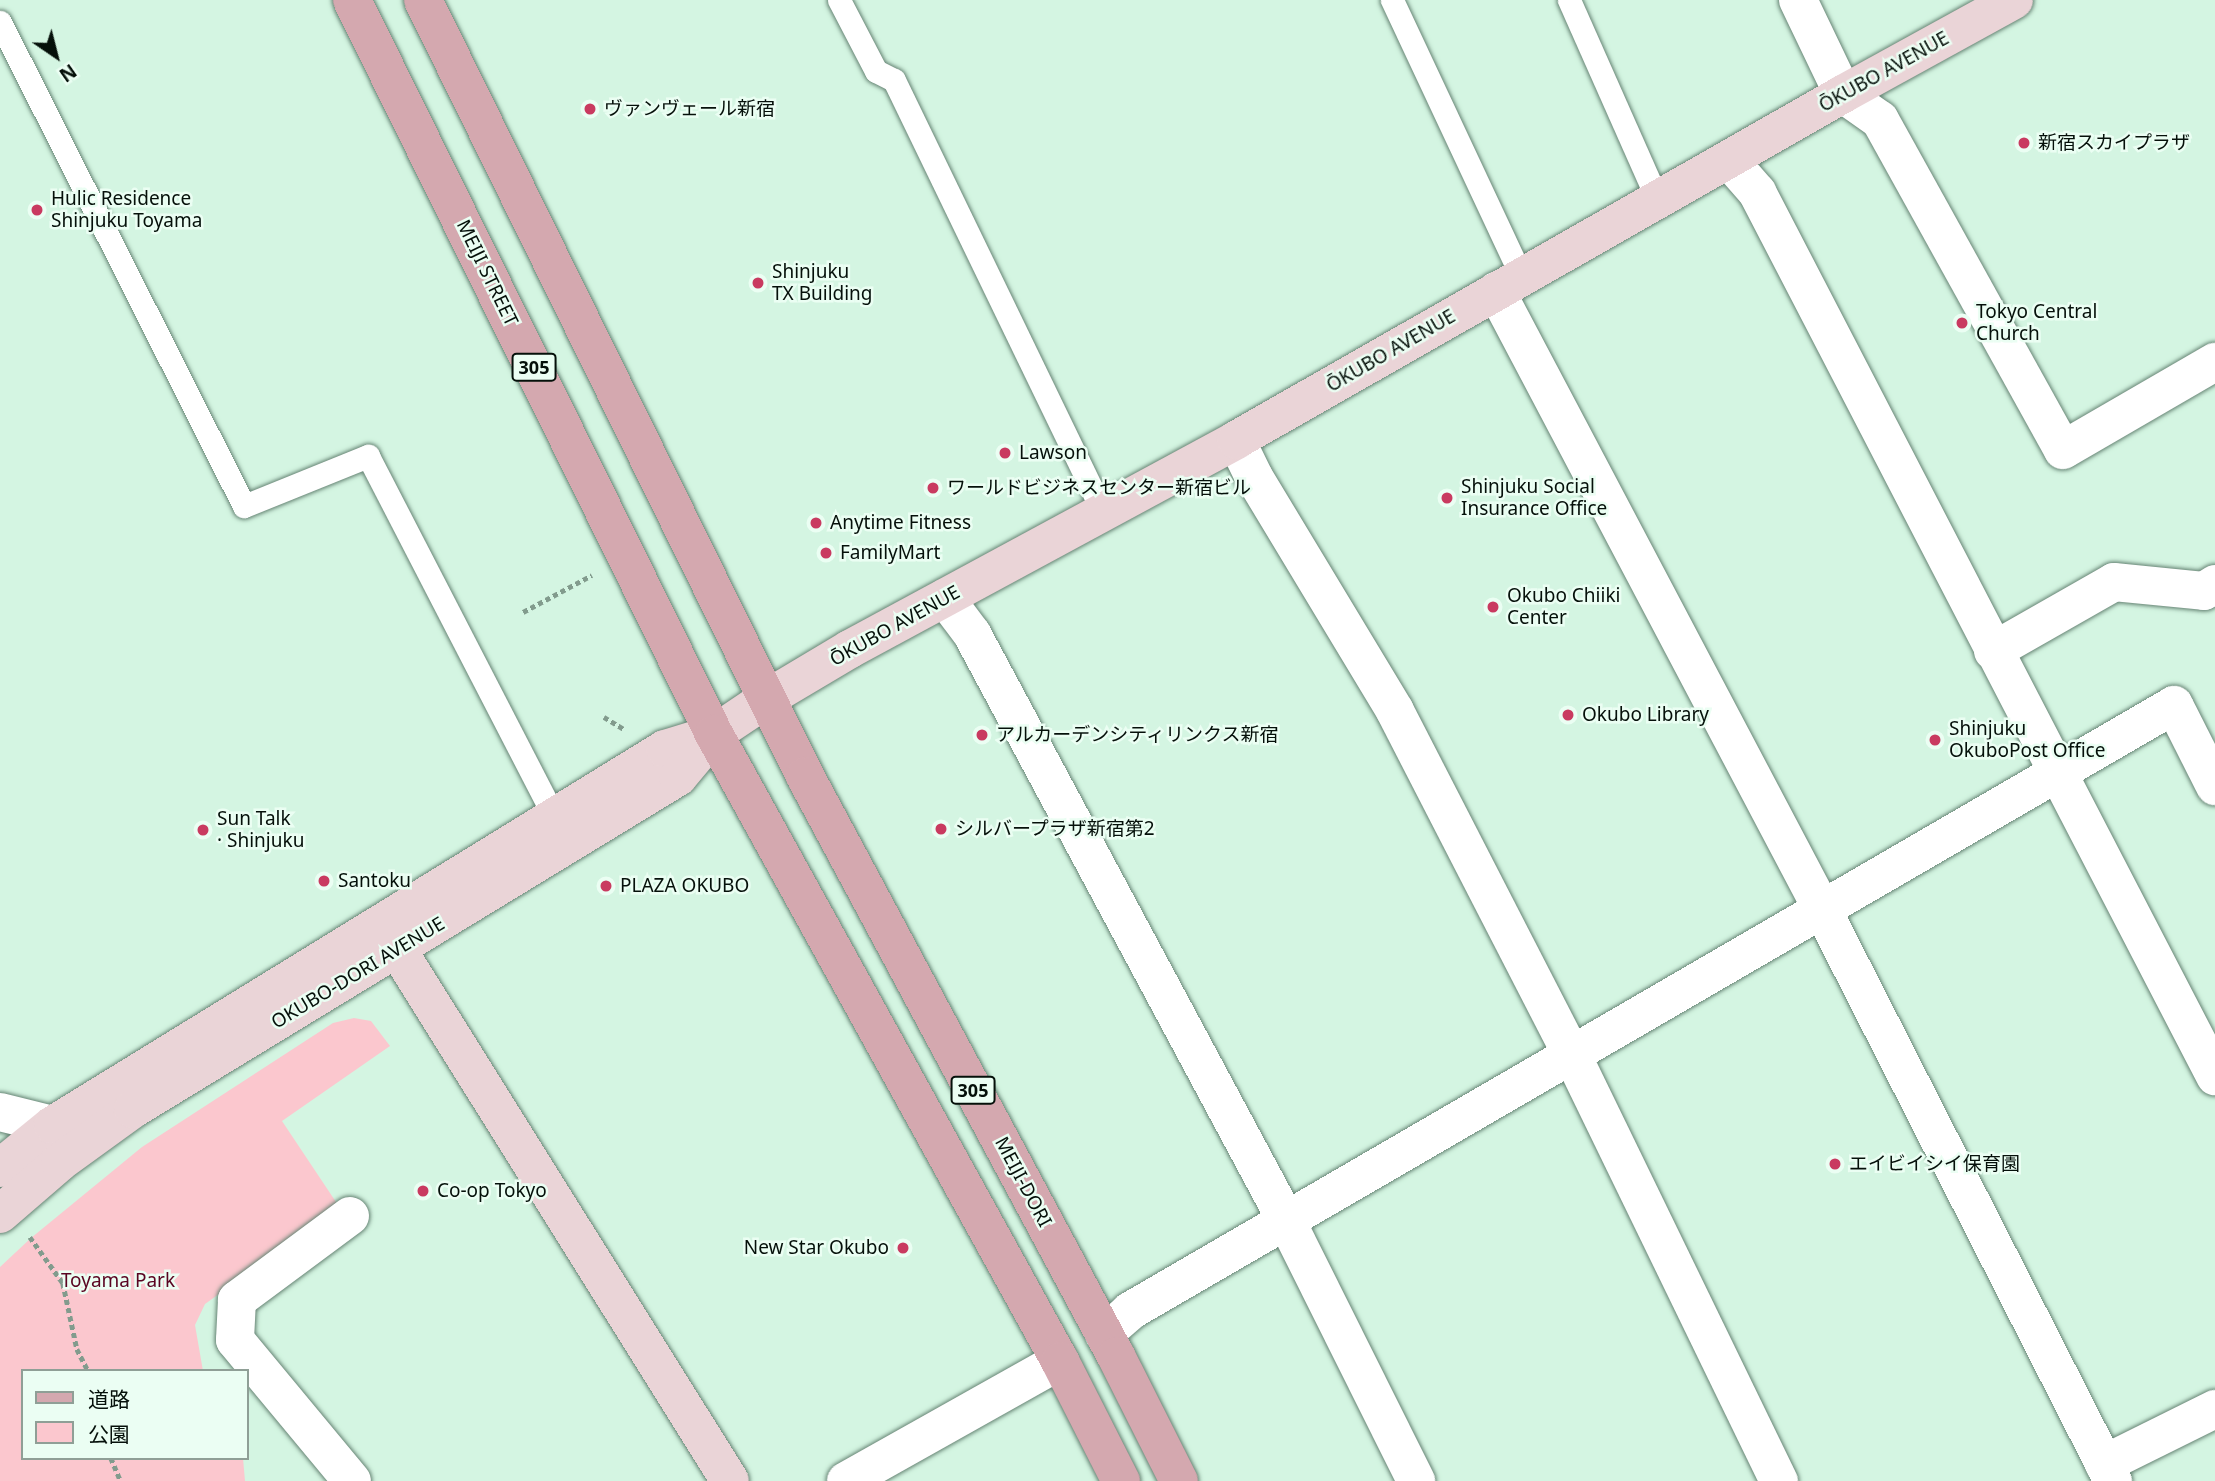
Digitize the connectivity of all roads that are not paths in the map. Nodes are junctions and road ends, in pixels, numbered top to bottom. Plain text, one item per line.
1 (352, 0) edge
2 (423, 0) edge
3 (839, 0) edge
4 (1392, 0) edge
5 (1569, 0) edge
6 (1798, 0) edge
7 (2014, 0) edge
8 (0, 22) edge
9 (1843, 94) junction
10 (1729, 160) junction
11 (1657, 199) junction
12 (1509, 284) junction
13 (2215, 362) edge
14 (1236, 440) junction
15 (1102, 511) junction
16 (2215, 584) edge
17 (945, 598) junction
18 (1993, 651) junction
19 (766, 699) junction
20 (714, 734) junction
21 (2058, 772) junction
22 (2215, 786) edge
23 (554, 817) junction
24 (1822, 909) junction
25 (390, 937) junction
26 (1572, 1055) junction
27 (2215, 1076) edge
28 (0, 1112) edge
29 (53, 1125) junction
30 (0, 1168) edge
31 (350, 1216) dead end
32 (1286, 1220) junction
33 (12, 1221) edge
34 (1104, 1334) junction
35 (1060, 1361) junction
36 (2215, 1409) edge
37 (2108, 1472) edge
38 (352, 1481) edge
39 (730, 1481) edge
40 (846, 1481) edge
41 (1121, 1481) edge
42 (1179, 1481) edge
43 (1416, 1481) edge
44 (1779, 1481) edge

1 - 20 main road, MEIJI STREET / 305
2 - 19 main road, 305
3 - 15 lane
4 - 12 lane
5 - 11 lane
6 - 9 street
7 - 9 main road, ŌKUBO AVENUE
8 - 23 lane
9 - 10 main road, ŌKUBO AVENUE
9 - 13 street
10 - 11 main road, ŌKUBO AVENUE
10 - 18 street
11 - 12 main road, ŌKUBO AVENUE
12 - 14 main road, ŌKUBO AVENUE
12 - 24 street
14 - 15 main road, ŌKUBO AVENUE
14 - 26 street
15 - 17 main road, ŌKUBO AVENUE
16 - 18 street
17 - 19 main road, ŌKUBO AVENUE
17 - 32 street
18 - 21 street
19 - 20 main road, OKUBO-DORI AVENUE
19 - 34 main road, MEIJI-DORI / 305
20 - 23 main road, OKUBO-DORI AVENUE
20 - 25 main road, OKUBO-DORI AVENUE
20 - 35 main road, 305
21 - 22 street
21 - 24 street
21 - 27 street
23 - 25 main road, OKUBO-DORI AVENUE
24 - 26 street
24 - 37 street
25 - 29 main road, OKUBO-DORI AVENUE
25 - 33 main road, OKUBO-DORI AVENUE
25 - 39 main road
26 - 32 street
26 - 44 street
28 - 29 street
29 - 30 main road, OKUBO-DORI AVENUE
31 - 38 street
32 - 34 street
32 - 43 street
34 - 42 main road, MEIJI-DORI / 305
35 - 40 street
35 - 41 main road, 305
36 - 37 street

